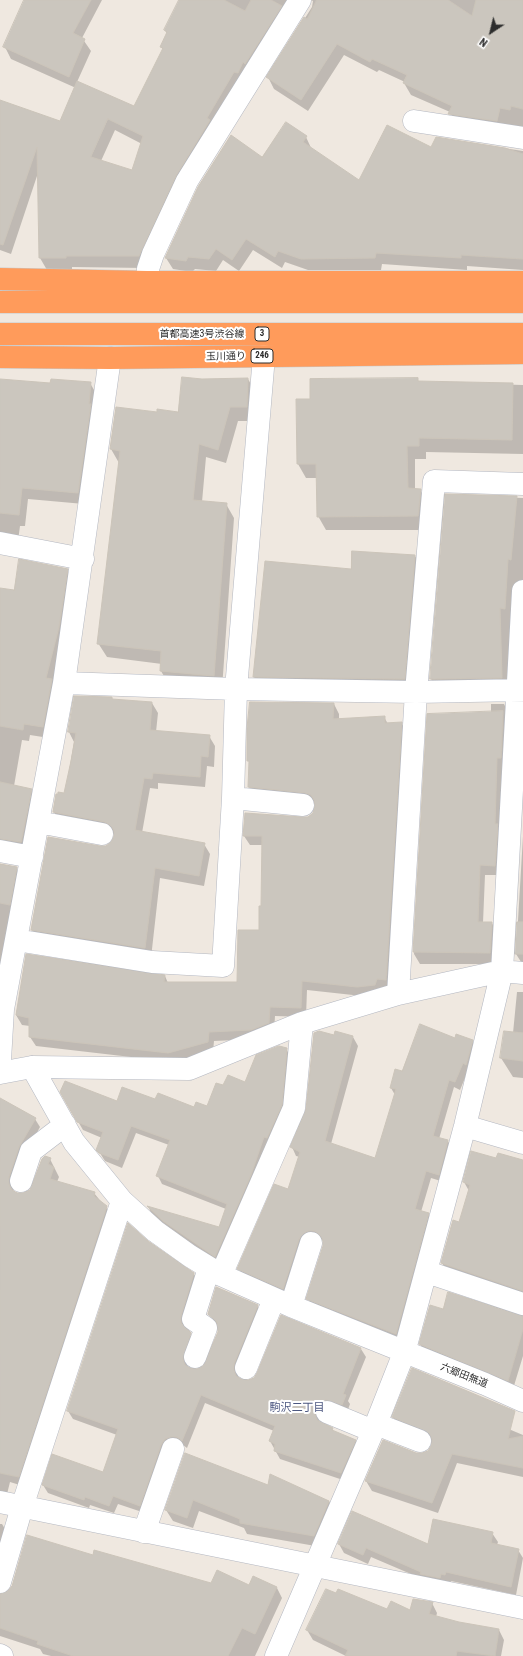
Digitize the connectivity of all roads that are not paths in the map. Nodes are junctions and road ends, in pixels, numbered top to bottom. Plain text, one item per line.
1 (300, 0) edge
2 (414, 121) dead end
3 (523, 138) edge
4 (0, 280) edge
5 (147, 282) junction
6 (523, 282) edge
7 (0, 302) edge
8 (523, 302) edge
9 (0, 334) edge
10 (523, 334) edge
11 (523, 353) edge
12 (264, 356) junction
13 (0, 357) edge
14 (110, 358) junction
15 (523, 484) edge
16 (0, 543) edge
17 (83, 559) junction
18 (523, 591) edge
19 (64, 683) junction
20 (236, 689) junction
21 (520, 690) edge
22 (416, 692) junction
23 (233, 798) junction
24 (303, 805) dead end
25 (516, 808) edge
26 (38, 822) junction
27 (102, 834) dead end
28 (0, 851) edge
29 (32, 857) junction
30 (16, 940) junction
31 (512, 972) edge
32 (398, 994) junction
33 (302, 1023) junction
34 (0, 1060) edge
35 (32, 1067) junction
36 (0, 1073) edge
37 (65, 1125) junction
38 (465, 1126) junction
39 (523, 1143) edge
40 (21, 1181) dead end
41 (122, 1201) junction
42 (311, 1243) dead end
43 (215, 1271) junction
44 (426, 1272) junction
45 (282, 1302) junction
46 (523, 1304) edge
47 (404, 1353) junction
48 (195, 1357) dead end
49 (246, 1368) dead end
50 (523, 1401) edge
51 (327, 1412) dead end
52 (375, 1427) junction
53 (420, 1440) dead end
54 (173, 1449) dead end
55 (0, 1502) edge
56 (22, 1507) junction
57 (144, 1532) junction
58 (314, 1566) junction
59 (0, 1582) edge
60 (523, 1608) edge
61 (278, 1650) edge

1 - 5 street
2 - 3 street
4 - 5 highway
5 - 6 highway
7 - 8 highway
9 - 10 highway, 首都高速3号渋谷線 / 3
11 - 12 highway, 玉川通り / 246
12 - 14 highway, 玉川通り / 246
12 - 20 street
13 - 14 highway, 玉川通り / 246
14 - 17 street
15 - 22 street
16 - 17 street
17 - 19 street
18 - 21 street
19 - 20 street
19 - 26 street
20 - 22 street
20 - 23 street
21 - 22 street
21 - 25 street
22 - 32 street
23 - 24 street
23 - 30 street
25 - 31 street
26 - 27 street
26 - 29 street
28 - 29 street
29 - 30 street
30 - 34 street
31 - 32 street
31 - 38 street
32 - 33 street
33 - 35 street
33 - 43 street
35 - 36 street
35 - 37 street, 六郷田無道
37 - 40 street
37 - 41 street, 六郷田無道
38 - 39 street
38 - 44 street
41 - 43 street, 六郷田無道
41 - 56 street
42 - 45 street
43 - 45 street, 六郷田無道
43 - 48 street
44 - 46 street
44 - 47 street
45 - 47 street, 六郷田無道
45 - 49 street
47 - 50 street, 六郷田無道
47 - 52 street
51 - 52 street
52 - 53 street
52 - 58 street
54 - 57 street
55 - 56 street
56 - 57 street
56 - 59 street
57 - 58 street
58 - 60 street
58 - 61 street

